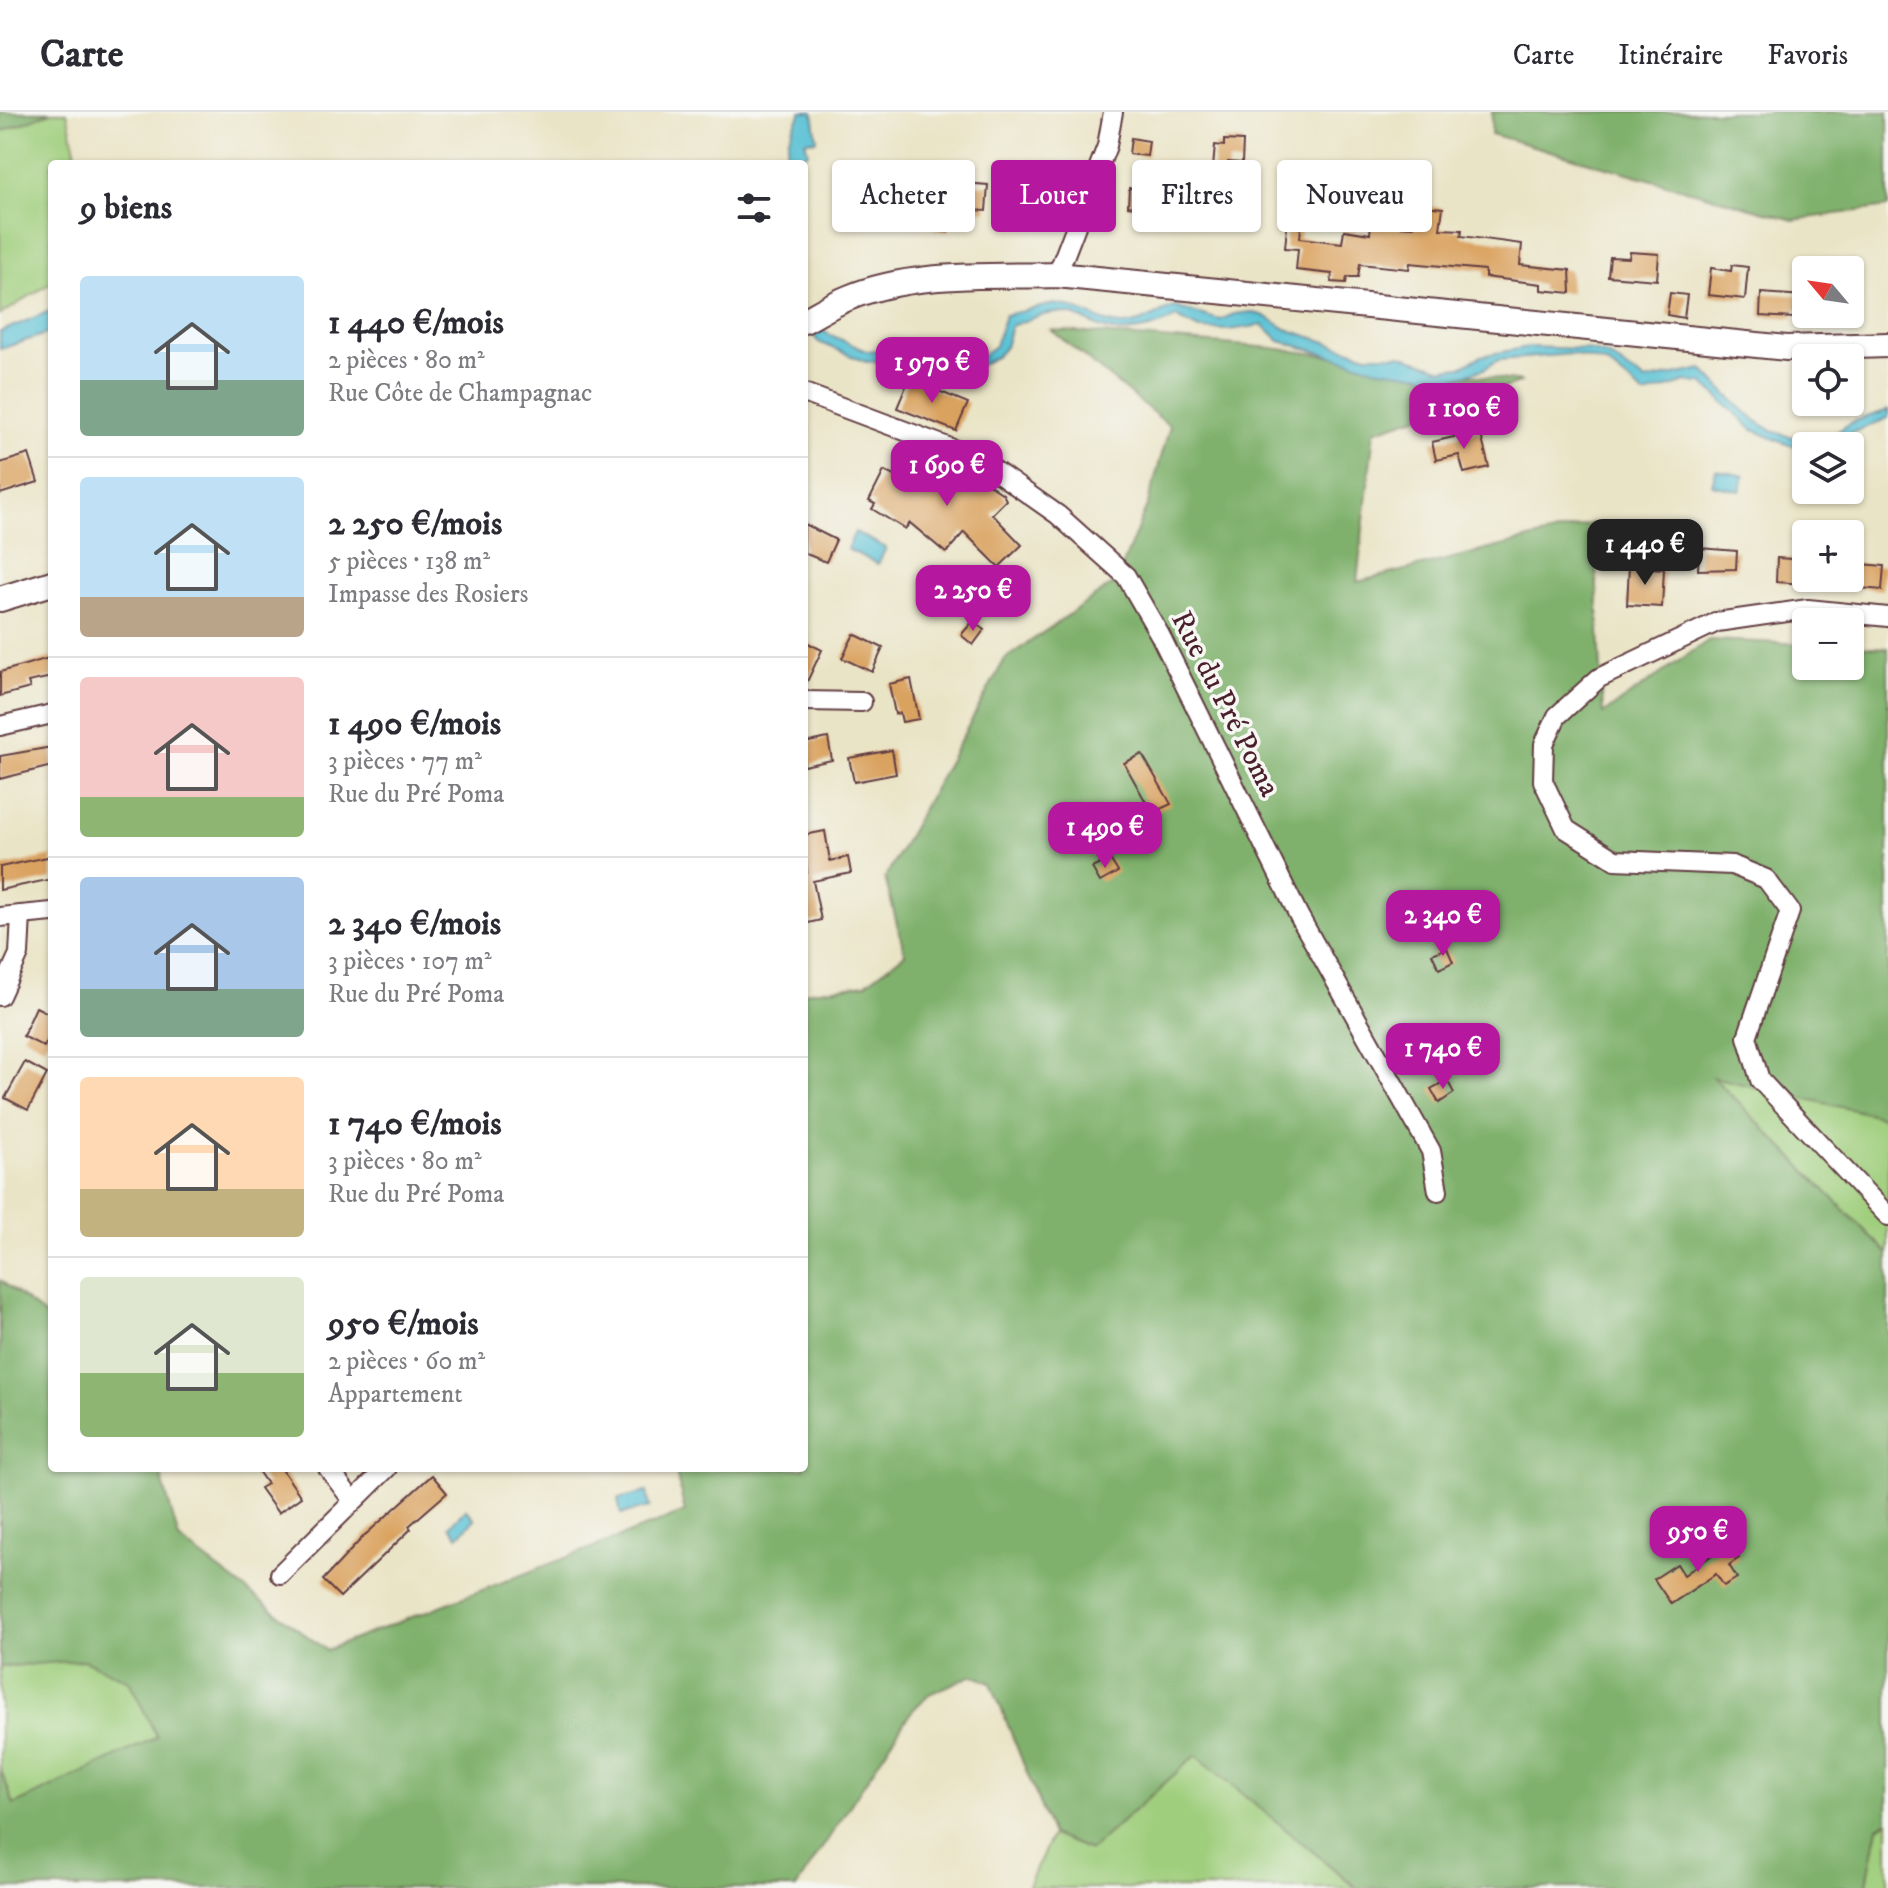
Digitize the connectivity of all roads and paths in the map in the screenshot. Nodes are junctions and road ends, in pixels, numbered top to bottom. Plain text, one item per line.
1 (1113, 112) edge
2 (1057, 275) junction
3 (808, 319) edge
4 (1888, 345) edge
5 (808, 395) edge
6 (48, 584) edge
7 (0, 599) edge
8 (1888, 617) edge
9 (808, 701) edge
10 (862, 702) dead end
11 (48, 715) edge
12 (0, 726) edge
13 (48, 912) edge
14 (21, 915) junction
15 (0, 917) edge
16 (0, 996) edge
17 (1438, 1191) dead end
18 (1888, 1216) edge
19 (331, 1472) edge
20 (383, 1472) edge
21 (352, 1500) junction
22 (280, 1574) dead end

1 - 2 street
2 - 3 street
2 - 4 street
5 - 17 street, Rue du Pré Poma
6 - 7 street
8 - 18 street
9 - 10 street
11 - 12 street
13 - 14 street
14 - 15 street
14 - 16 street
19 - 21 street
20 - 21 street
21 - 22 street

